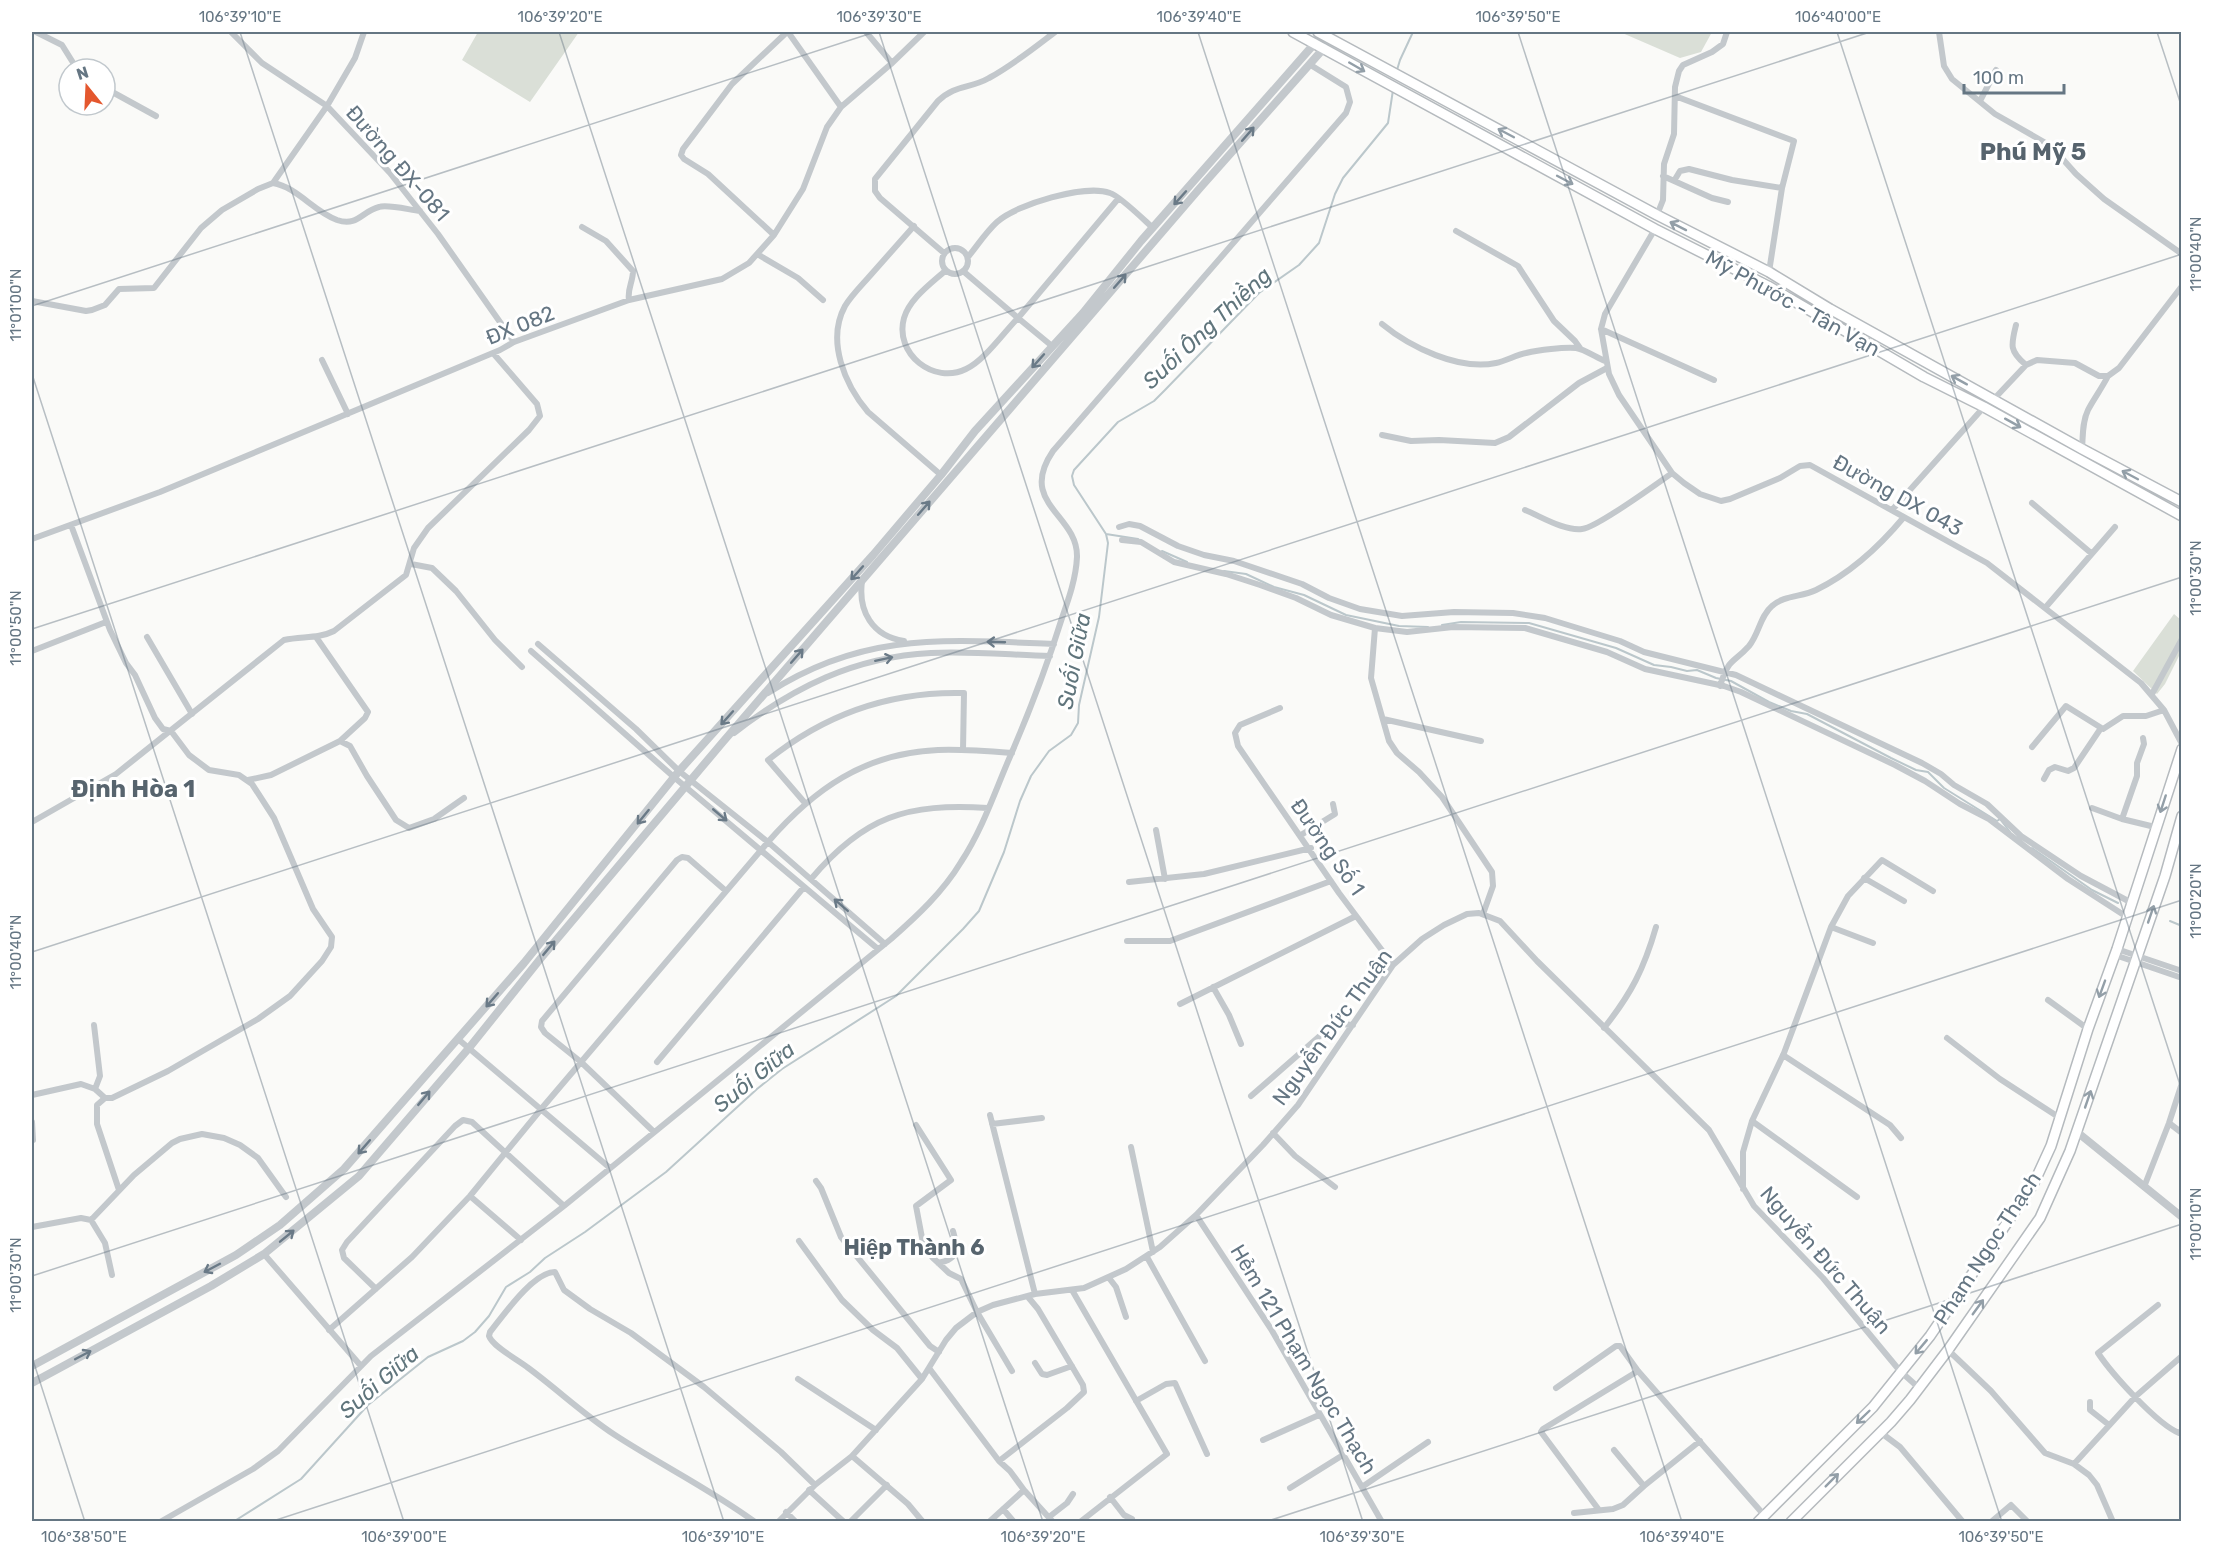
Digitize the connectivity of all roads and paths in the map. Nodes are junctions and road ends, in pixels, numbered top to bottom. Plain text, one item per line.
1 (36, 32) edge
2 (231, 32) edge
3 (364, 32) edge
4 (788, 32) edge
5 (866, 32) edge
6 (924, 32) edge
7 (1055, 32) edge
8 (1293, 32) edge
9 (1318, 32) edge
10 (1727, 32) edge
11 (1940, 32) edge
12 (1319, 45) junction
13 (70, 57) edge
14 (892, 63) junction
15 (1309, 64) junction
16 (1996, 70) dead end
17 (117, 95) edge
18 (1675, 96) junction
19 (1980, 101) junction
20 (327, 106) junction
21 (841, 107) junction
22 (156, 116) dead end
23 (1663, 176) junction
24 (1674, 181) junction
25 (273, 183) junction
26 (1197, 186) junction
27 (1782, 188) junction
28 (1118, 199) junction
29 (1728, 202) dead end
30 (420, 212) junction
31 (1657, 215) junction
32 (914, 226) junction
33 (582, 227) dead end
34 (1153, 228) junction
35 (1655, 229) junction
36 (1456, 231) dead end
37 (774, 235) junction
38 (944, 253) junction
39 (758, 254) junction
40 (2181, 254) edge
41 (968, 257) junction
42 (946, 270) junction
43 (963, 271) junction
44 (1769, 272) junction
45 (2181, 286) edge
46 (629, 300) junction
47 (823, 300) dead end
48 (32, 301) edge
49 (1018, 318) junction
50 (1382, 324) dead end
51 (2016, 325) dead end
52 (1601, 329) junction
53 (514, 342) junction
54 (1052, 346) junction
55 (1580, 348) junction
56 (1059, 352) junction
57 (493, 353) junction
58 (322, 360) dead end
59 (1606, 365) junction
60 (2026, 365) junction
61 (2108, 376) junction
62 (1714, 380) dead end
63 (1994, 399) junction
64 (1984, 407) junction
65 (348, 414) junction
66 (1382, 435) dead end
67 (2082, 449) junction
68 (1672, 473) junction
69 (941, 476) junction
70 (2181, 502) edge
71 (2032, 503) dead end
72 (1525, 510) dead end
73 (1892, 510) junction
74 (2181, 516) edge
75 (1904, 517) junction
76 (71, 525) junction
77 (1119, 527) dead end
78 (2115, 527) dead end
79 (32, 539) edge
80 (1122, 540) dead end
81 (2091, 553) junction
82 (411, 564) junction
83 (862, 580) junction
84 (2044, 608) junction
85 (106, 622) junction
86 (1375, 628) junction
87 (147, 637) dead end
88 (316, 637) junction
89 (2181, 639) edge
90 (913, 642) junction
91 (538, 644) dead end
92 (1054, 644) junction
93 (32, 651) edge
94 (531, 651) dead end
95 (1050, 656) junction
96 (522, 667) dead end
97 (1724, 672) junction
98 (1720, 686) junction
99 (2152, 694) junction
100 (761, 698) junction
101 (1280, 708) dead end
102 (2164, 710) junction
103 (192, 714) junction
104 (1383, 719) junction
105 (2101, 728) junction
106 (171, 731) junction
107 (2143, 738) dead end
108 (340, 741) junction
109 (1481, 741) dead end
110 (722, 742) junction
111 (2181, 746) edge
112 (2032, 747) dead end
113 (963, 750) junction
114 (1012, 753) junction
115 (677, 775) junction
116 (2043, 779) dead end
117 (247, 780) junction
118 (688, 783) junction
119 (464, 798) dead end
120 (805, 803) junction
121 (1333, 804) dead end
122 (988, 808) junction
123 (2092, 808) dead end
124 (2181, 816) edge
125 (2122, 819) junction
126 (32, 822) edge
127 (2155, 827) junction
128 (1156, 830) dead end
129 (1301, 835) junction
130 (768, 842) junction
131 (1311, 848) junction
132 (761, 851) junction
133 (1864, 878) junction
134 (811, 879) junction
135 (1165, 879) junction
136 (1331, 881) junction
137 (1129, 882) dead end
138 (804, 887) junction
139 (726, 891) junction
140 (1933, 891) dead end
141 (1904, 901) dead end
142 (2132, 903) junction
143 (1483, 914) junction
144 (1356, 916) junction
145 (2127, 918) junction
146 (1656, 927) dead end
147 (1831, 927) junction
148 (1127, 941) dead end
149 (1873, 943) dead end
150 (885, 944) junction
151 (878, 949) junction
152 (2116, 952) junction
153 (2136, 959) junction
154 (1393, 965) junction
155 (2181, 971) edge
156 (2181, 978) edge
157 (1213, 987) junction
158 (2048, 1000) dead end
159 (1180, 1004) dead end
160 (94, 1025) dead end
161 (1353, 1025) junction
162 (1604, 1028) junction
163 (2088, 1029) junction
164 (1947, 1038) dead end
165 (458, 1039) junction
166 (1241, 1044) dead end
167 (469, 1048) junction
168 (1783, 1055) junction
169 (581, 1062) junction
170 (657, 1062) dead end
171 (2181, 1083) edge
172 (95, 1089) junction
173 (32, 1095) edge
174 (1251, 1096) dead end
175 (105, 1098) junction
176 (542, 1108) junction
177 (990, 1115) dead end
178 (1042, 1118) dead end
179 (2060, 1118) junction
180 (1752, 1121) junction
181 (32, 1122) edge
182 (2169, 1123) junction
183 (992, 1124) junction
184 (916, 1125) dead end
185 (654, 1132) junction
186 (2077, 1132) junction
187 (1273, 1133) junction
188 (2181, 1133) edge
189 (1901, 1138) dead end
190 (33, 1140) dead end
191 (1131, 1147) dead end
192 (505, 1154) junction
193 (610, 1168) junction
194 (816, 1181) dead end
195 (1335, 1187) dead end
196 (2144, 1187) junction
197 (1743, 1189) junction
198 (119, 1190) junction
199 (286, 1197) dead end
200 (470, 1197) junction
201 (1857, 1197) dead end
202 (564, 1206) junction
203 (1196, 1215) junction
204 (2181, 1217) edge
205 (91, 1220) junction
206 (32, 1227) edge
207 (953, 1231) dead end
208 (521, 1240) junction
209 (798, 1242) dead end
210 (1153, 1252) junction
211 (264, 1254) junction
212 (1147, 1257) junction
213 (938, 1263) junction
214 (112, 1275) dead end
215 (1108, 1278) junction
216 (376, 1289) junction
217 (1072, 1290) junction
218 (1032, 1295) junction
219 (2158, 1305) dead end
220 (977, 1311) junction
221 (1126, 1317) dead end
222 (329, 1330) junction
223 (1948, 1350) junction
224 (939, 1352) junction
225 (2181, 1356) edge
226 (1205, 1361) dead end
227 (1035, 1363) dead end
228 (32, 1366) edge
229 (361, 1366) junction
230 (1072, 1366) junction
231 (929, 1368) junction
232 (1012, 1371) dead end
233 (1638, 1371) junction
234 (1900, 1371) junction
235 (798, 1378) dead end
236 (922, 1379) junction
237 (32, 1383) edge
238 (1556, 1388) dead end
239 (1919, 1388) junction
240 (2136, 1396) junction
241 (1136, 1401) junction
242 (2090, 1402) dead end
243 (1319, 1415) junction
244 (2109, 1425) junction
245 (876, 1430) junction
246 (2181, 1431) edge
247 (1880, 1432) junction
248 (1263, 1440) dead end
249 (1700, 1441) junction
250 (1428, 1442) dead end
251 (1614, 1450) dead end
252 (1207, 1454) dead end
253 (1343, 1455) junction
254 (852, 1456) junction
255 (999, 1461) junction
256 (2074, 1464) junction
257 (887, 1485) junction
258 (1644, 1486) junction
259 (812, 1487) junction
260 (1362, 1487) junction
261 (1290, 1488) dead end
262 (1024, 1490) junction
263 (1073, 1494) dead end
264 (1110, 1497) junction
265 (1003, 1509) junction
266 (1599, 1510) junction
267 (786, 1512) junction
268 (1574, 1513) dead end
269 (1761, 1518) edge
270 (1051, 1519) edge
271 (1132, 1519) dead end
272 (160, 1521) edge
273 (755, 1521) edge
274 (777, 1521) edge
275 (796, 1521) edge
276 (844, 1521) edge
277 (850, 1521) edge
278 (923, 1521) edge
279 (989, 1521) edge
280 (1014, 1521) edge
281 (1080, 1521) edge
282 (1382, 1521) edge
283 (1791, 1521) edge
284 (1963, 1521) edge
285 (1991, 1521) edge
286 (2028, 1521) edge
287 (2113, 1521) edge

1 - 13 street
2 - 20 street, Đường ĐX-081
3 - 20 street
4 - 21 street
4 - 37 street
5 - 14 street
6 - 14 street, ĐX 082
7 - 32 street
8 - 12 main road
31 -> 9 main road, Mỹ Phước - Tân Vạn
10 - 18 street
11 - 19 street
12 - 15 street
12 - 26 street
12 -> 35 main road, Mỹ Phước - Tân Vạn
14 - 21 street, ĐX 082
26 -> 15 street
15 - 92 street
16 - 19 street
17 - 22 street
18 - 23 street
18 - 27 street
19 - 40 street
20 - 25 street
20 - 30 street, Đường ĐX-081
21 - 37 street, ĐX 082
23 - 24 street
23 - 31 street
24 - 27 street
24 - 29 street
25 - 30 street
25 - 48 street
26 -> 34 street
56 -> 26 street
27 - 44 street
28 - 34 street
28 - 41 street
28 - 49 street
30 - 53 street, Đường ĐX-081
44 -> 31 main road, Mỹ Phước - Tân Vạn
32 - 38 street
32 - 69 street
33 - 46 street
34 - 54 street
35 - 52 street, Đường DX 043
35 - 64 main road, Mỹ Phước - Tân Vạn
36 - 55 street
37 - 39 street, ĐX 082
38 - 41 street
38 - 42 street
39 - 46 street, ĐX 082
39 - 47 street
41 - 43 street
42 - 43 street
42 - 49 street
43 - 49 street
63 -> 44 main road, Mỹ Phước - Tân Vạn
45 - 61 street
46 - 53 street, ĐX 082
49 - 54 street
50 - 55 street
51 - 60 street
52 - 59 street, Đường DX 043
52 - 62 street
53 - 57 street, ĐX 082
54 - 56 street
54 -> 69 street
55 - 59 street
83 -> 56 street
57 - 65 street, ĐX 082
57 - 82 street
58 - 65 street
59 - 66 street
59 - 68 street, Đường DX 043
60 - 61 street
60 - 63 street
61 - 67 street
63 - 67 main road, Mỹ Phước - Tân Vạn
64 - 73 street
64 -> 74 main road, Mỹ Phước - Tân Vạn
65 - 76 street, ĐX 082
70 -> 67 main road, Mỹ Phước - Tân Vạn
68 - 72 street
68 - 73 street, Đường DX 043
69 -> 115 street
71 - 81 street
73 - 75 street, Đường DX 043
75 - 84 street, Đường DX 043
75 - 97 street
76 - 79 street, ĐX 082
76 - 85 street
77 - 97 street
78 - 81 street
80 - 86 street
81 - 84 street
82 - 88 street
82 - 96 street
83 - 90 street
100 -> 83 street
84 - 99 street, Đường DX 043
85 - 93 street
85 - 106 street
86 - 98 street
86 - 104 street
87 - 103 street
88 - 103 street
88 - 108 street
89 - 99 street
92 -> 90 street
90 - 100 street
91 - 115 street
92 - 95 street
94 - 115 street
110 -> 95 street
95 - 114 street
97 - 98 street
97 - 142 street
98 - 145 street
99 - 102 street, Đường DX 043
100 - 110 street
101 - 129 street, Đường Số 1
102 - 105 street
102 - 111 street, Đường DX 043
103 - 106 street
104 - 109 street
104 - 143 street
105 - 112 street
105 - 116 street
106 - 117 street
106 - 126 street
107 - 125 street
108 - 117 street
108 - 119 street
110 - 118 street
111 -> 127 main road, Phạm Ngọc Thạch
113 - 114 street
113 - 120 street
113 - 120 street
114 - 122 street
115 - 118 street
115 -> 165 street
117 - 175 street
118 - 130 street
118 -> 132 street
167 -> 118 street
120 - 130 street
121 - 129 street
122 - 134 street
122 - 150 street
123 - 125 street
153 -> 124 main road, Phạm Ngọc Thạch
125 - 127 street
127 - 142 main road, Phạm Ngọc Thạch
128 - 135 street
129 - 131 street, Đường Số 1
130 - 132 street
130 - 134 street
131 - 135 street
131 - 136 street, Đường Số 1
132 - 138 street
132 - 139 street
133 - 140 street
133 - 141 street
133 - 147 street
150 -> 134 street
135 - 137 street
136 - 144 street, Đường Số 1
136 - 148 street
138 - 151 street
138 - 170 street
139 - 169 street
139 - 169 street
142 - 145 main road, Phạm Ngọc Thạch
143 - 154 street, Nguyễn Đức Thuận
143 - 162 street, Nguyễn Đức Thuận
144 - 154 street, Đường Số 1
144 - 157 street
145 - 152 main road, Phạm Ngọc Thạch
146 - 162 street
147 - 149 street
147 - 168 street
150 - 151 street
151 - 185 street
152 - 153 street
152 -> 163 main road, Phạm Ngọc Thạch
153 - 155 street
153 - 156 street
186 -> 153 main road, Phạm Ngọc Thạch
154 - 161 street, Nguyễn Đức Thuận
157 - 159 street
157 - 166 street
158 - 163 street
160 - 172 street
161 - 174 street
161 - 187 street, Nguyễn Đức Thuận
162 - 197 street, Nguyễn Đức Thuận
163 - 179 main road, Phạm Ngọc Thạch
164 - 179 street
165 - 167 street
165 -> 228 street
167 - 176 street
211 -> 167 street
168 - 180 street
168 - 189 street
169 - 176 street
169 - 185 street
171 - 182 street
172 - 173 street
172 - 175 street
175 - 198 street
176 - 192 street
176 - 193 street
177 - 183 street
178 - 183 street
179 -> 234 main road, Phạm Ngọc Thạch
180 - 197 street
180 - 201 street
181 - 190 street
182 - 188 street
182 - 196 street
183 - 218 street
184 - 213 street
185 - 193 street
186 - 196 street
223 -> 186 main road, Phạm Ngọc Thạch
187 - 195 street
187 - 203 street, Nguyễn Đức Thuận
191 - 210 street
192 - 200 street
192 - 202 street
192 - 216 street
193 - 202 street
194 - 224 street
196 - 204 street
197 - 234 street, Nguyễn Đức Thuận
198 - 199 street
198 - 205 street
200 - 208 street
200 - 216 street
202 - 208 street
203 - 210 street, Nguyễn Đức Thuận
203 - 243 street, Hẻm 121 Phạm Ngọc Thạch
205 - 206 street
205 - 214 street
207 - 213 street
208 - 229 street
209 - 236 street
210 - 212 street, Nguyễn Đức Thuận
211 - 222 street
237 -> 211 street
212 - 215 street, Nguyễn Đức Thuận
212 - 226 street
213 - 220 street
215 - 217 street, Nguyễn Đức Thuận
215 - 221 street
216 - 222 street
217 - 218 street, Nguyễn Đức Thuận
217 - 241 street
218 - 220 street, Nguyễn Đức Thuận
218 - 230 street
219 - 240 street
220 - 224 street, Nguyễn Đức Thuận
220 - 232 street
222 - 229 street
223 - 239 main road, Phạm Ngọc Thạch
223 - 256 street
224 - 231 street, Nguyễn Đức Thuận
225 - 240 street
227 - 230 street
229 - 272 street
230 - 255 street
231 - 236 street, Nguyễn Đức Thuận
231 - 255 street
233 - 238 street
233 - 249 street
233 - 266 street
234 - 239 street, Nguyễn Đức Thuận
234 -> 269 main road, Phạm Ngọc Thạch
235 - 245 street
236 - 245 street, Nguyễn Đức Thuận
239 - 247 main road, Phạm Ngọc Thạch
240 - 244 street
240 - 246 street
241 - 252 street
241 - 264 street
242 - 244 street
243 - 248 street
243 - 253 street, Hẻm 121 Phạm Ngọc Thạch
244 - 256 street
245 - 254 street, Nguyễn Đức Thuận
283 -> 247 main road, Phạm Ngọc Thạch
247 - 284 street
249 - 258 street
249 - 269 street
250 - 260 street
251 - 258 street
253 - 260 street, Hẻm 121 Phạm Ngọc Thạch
253 - 261 street
254 - 257 street
254 - 259 street, Nguyễn Đức Thuận
255 - 262 street
256 - 287 street
257 - 277 street
257 - 278 street
258 - 266 street
259 - 267 street, Nguyễn Đức Thuận
259 - 273 street
259 - 276 street
260 - 282 street, Hẻm 121 Phạm Ngọc Thạch
262 - 265 street
262 - 270 street
263 - 270 street
264 - 271 street
264 - 281 street
265 - 279 street
265 - 280 street
266 - 268 street
267 - 274 street, Nguyễn Đức Thuận
267 - 275 street
285 - 286 street

